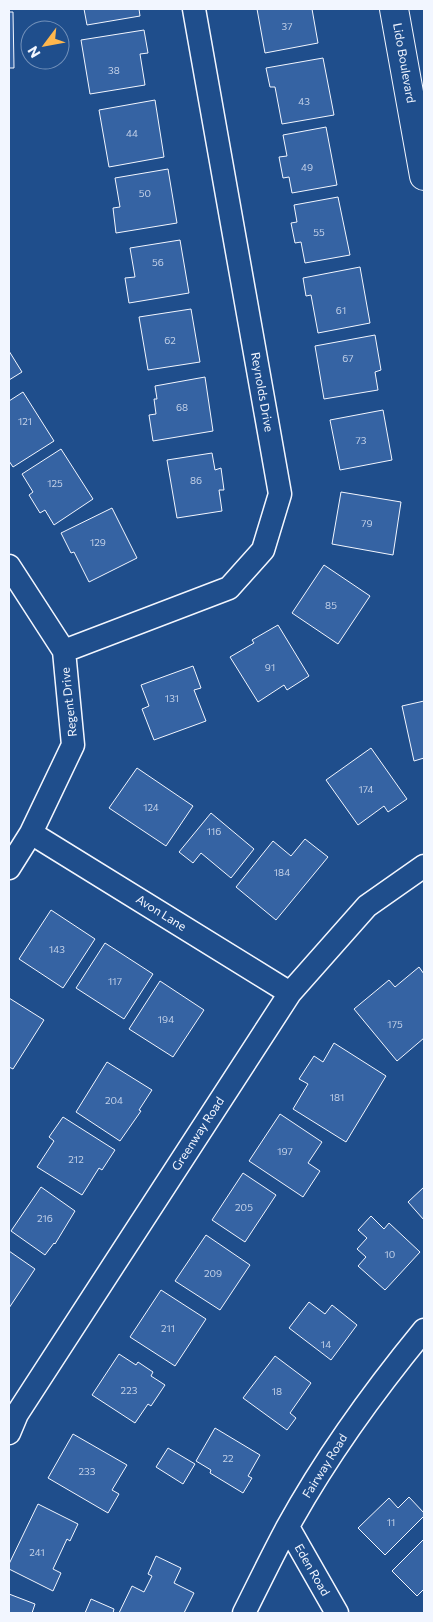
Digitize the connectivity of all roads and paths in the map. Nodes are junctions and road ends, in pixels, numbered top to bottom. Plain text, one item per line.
1 (194, 9) edge
2 (394, 9) edge
3 (424, 176) edge
4 (9, 566) edge
5 (64, 651) junction
6 (31, 833) junction
7 (424, 866) edge
8 (9, 868) edge
9 (290, 993) junction
10 (424, 1330) edge
11 (9, 1433) edge
12 (288, 1527) junction
13 (244, 1613) edge
14 (336, 1613) edge

1 - 5 street, Reynolds Drive
2 - 3 highway, Lido Boulevard
4 - 5 street, Regent Drive
5 - 6 street, Regent Drive
6 - 8 street, Regent Drive
6 - 9 street, Avon Lane
7 - 9 street, Greenway Road
9 - 11 street, Greenway Road
10 - 12 street, Fairway Road
12 - 13 street, Fairway Road
12 - 14 street, Eden Road

